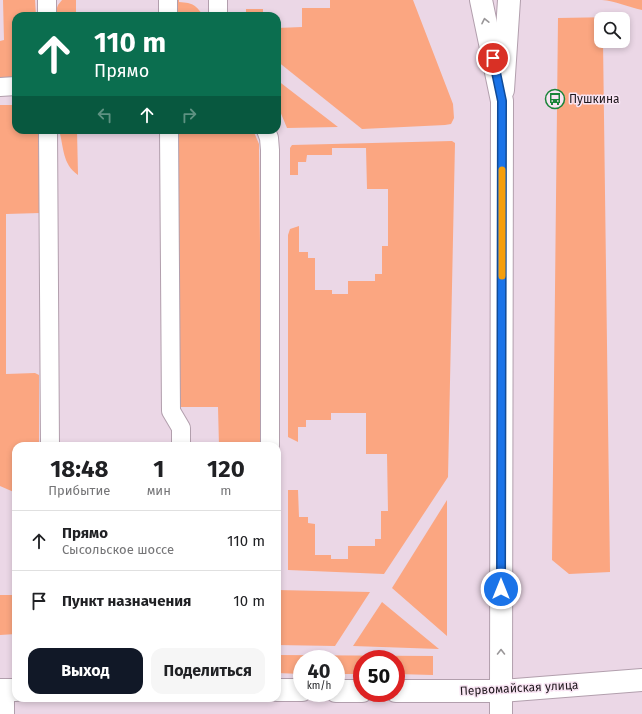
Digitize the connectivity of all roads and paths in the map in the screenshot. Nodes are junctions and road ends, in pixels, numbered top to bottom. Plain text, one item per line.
1 (47, 0) edge
2 (168, 0) edge
3 (218, 0) edge
4 (481, 0) edge
5 (509, 0) edge
6 (47, 12) edge
7 (168, 12) edge
8 (218, 12) edge
9 (12, 86) edge
10 (0, 87) edge
11 (502, 101) junction
12 (48, 134) edge
13 (169, 134) edge
14 (268, 134) edge
15 (50, 442) edge
16 (181, 442) edge
17 (270, 442) edge
18 (642, 680) edge
19 (7, 690) edge
20 (281, 690) edge
21 (293, 690) edge
22 (405, 691) edge
23 (501, 691) junction
24 (5, 714) edge
25 (501, 714) edge

1 - 6 lane
2 - 7 lane
3 - 8 lane
11 -> 4 main road
5 - 11 main road
9 - 10 lane
23 -> 11 main road
12 - 15 lane
13 - 16 lane
14 - 17 lane
18 - 23 main road, Первомайская улица
19 - 24 lane
20 - 21 main road
22 - 23 main road, Первомайская улица
23 - 25 main road

